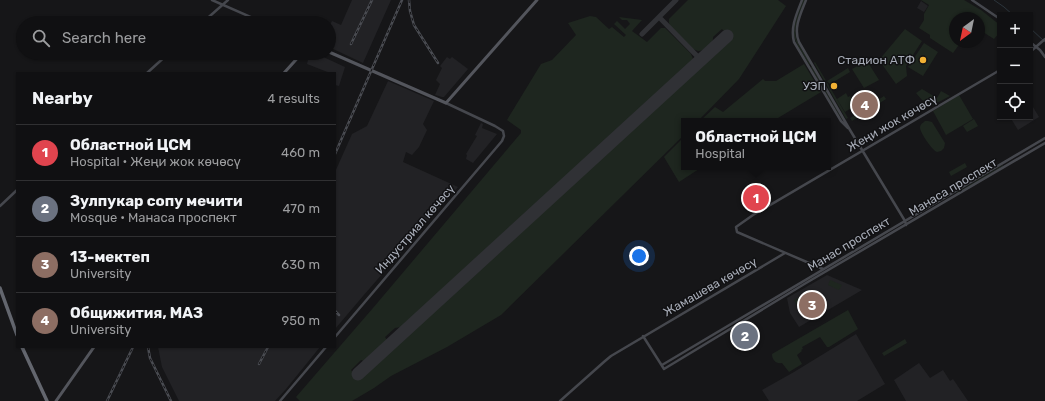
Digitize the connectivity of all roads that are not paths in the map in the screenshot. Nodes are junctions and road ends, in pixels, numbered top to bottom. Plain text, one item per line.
1 (212, 0) edge
2 (228, 0) edge
3 (537, 0) edge
4 (802, 0) edge
5 (806, 0) edge
6 (972, 0) edge
7 (223, 5) junction
8 (210, 16) edge
9 (248, 16) edge
10 (997, 18) edge
11 (1044, 40) edge
12 (1033, 44) edge
13 (1036, 47) junction
14 (1033, 50) edge
15 (336, 55) edge
16 (1045, 57) edge
17 (161, 60) edge
18 (296, 60) edge
19 (812, 65) junction
20 (809, 68) junction
21 (148, 72) edge
22 (285, 72) edge
23 (997, 72) edge
24 (446, 103) junction
25 (850, 130) junction
26 (1045, 138) edge
27 (1045, 143) edge
28 (863, 150) junction
29 (831, 169) edge
30 (829, 170) edge
31 (16, 191) edge
32 (0, 206) edge
33 (905, 221) junction
34 (906, 225) junction
35 (875, 239) junction
36 (877, 242) junction
37 (852, 252) junction
38 (785, 253) junction
39 (854, 256) junction
40 (823, 269) junction
41 (827, 271) junction
42 (805, 282) junction
43 (0, 288) edge
44 (793, 289) junction
45 (769, 302) junction
46 (771, 305) junction
47 (16, 331) edge
48 (336, 336) edge
49 (644, 336) junction
50 (22, 348) edge
51 (93, 348) edge
52 (325, 348) edge
53 (662, 365) junction
54 (47, 401) edge
55 (56, 401) edge
56 (280, 401) edge
57 (560, 401) edge

1 - 7 main road
2 - 7 main road
3 - 24 main road
4 - 20 main road
5 - 19 main road
6 - 10 main road
7 - 8 main road
7 - 9 main road
11 - 13 main road
12 - 13 main road
13 - 14 main road
13 - 16 main road
15 - 24 main road
17 - 21 main road
18 - 22 main road
19 - 20 main road
19 - 25 main road
20 - 25 main road
23 - 28 main road, Жеңи жок көчөсү
24 - 48 main road, Индустриал көчөсү
25 - 28 main road
26 - 33 main road, Манас проспект
27 - 34 main road, Манаса проспект
28 - 29 main road, Жеңи жок көчөсү
28 - 33 main road
30 - 38 main road, Жеңи жок көчөсү
31 - 32 main road
33 - 34 main road
33 - 35 main road, Манас проспект
34 - 36 main road, Манаса проспект
35 - 36 main road
35 - 37 main road, Манас проспект
36 - 39 main road, Манаса проспект
37 - 39 main road
37 - 40 main road, Манас проспект
38 - 40 main road
38 - 49 main road, Жамашева көчөсү
39 - 41 main road, Манаса проспект
40 - 41 main road
40 - 42 main road, Манас проспект
41 - 42 main road, Манаса проспект
42 - 44 main road, Манаса проспект
43 - 47 highway
44 - 45 main road
44 - 46 main road, Манаса проспект
45 - 46 main road
45 - 53 main road
46 - 53 main road, Манаса проспект
49 - 53 main road
49 - 57 main road, Жамашева көчөсү
50 - 54 highway
51 - 55 main road
52 - 56 main road

